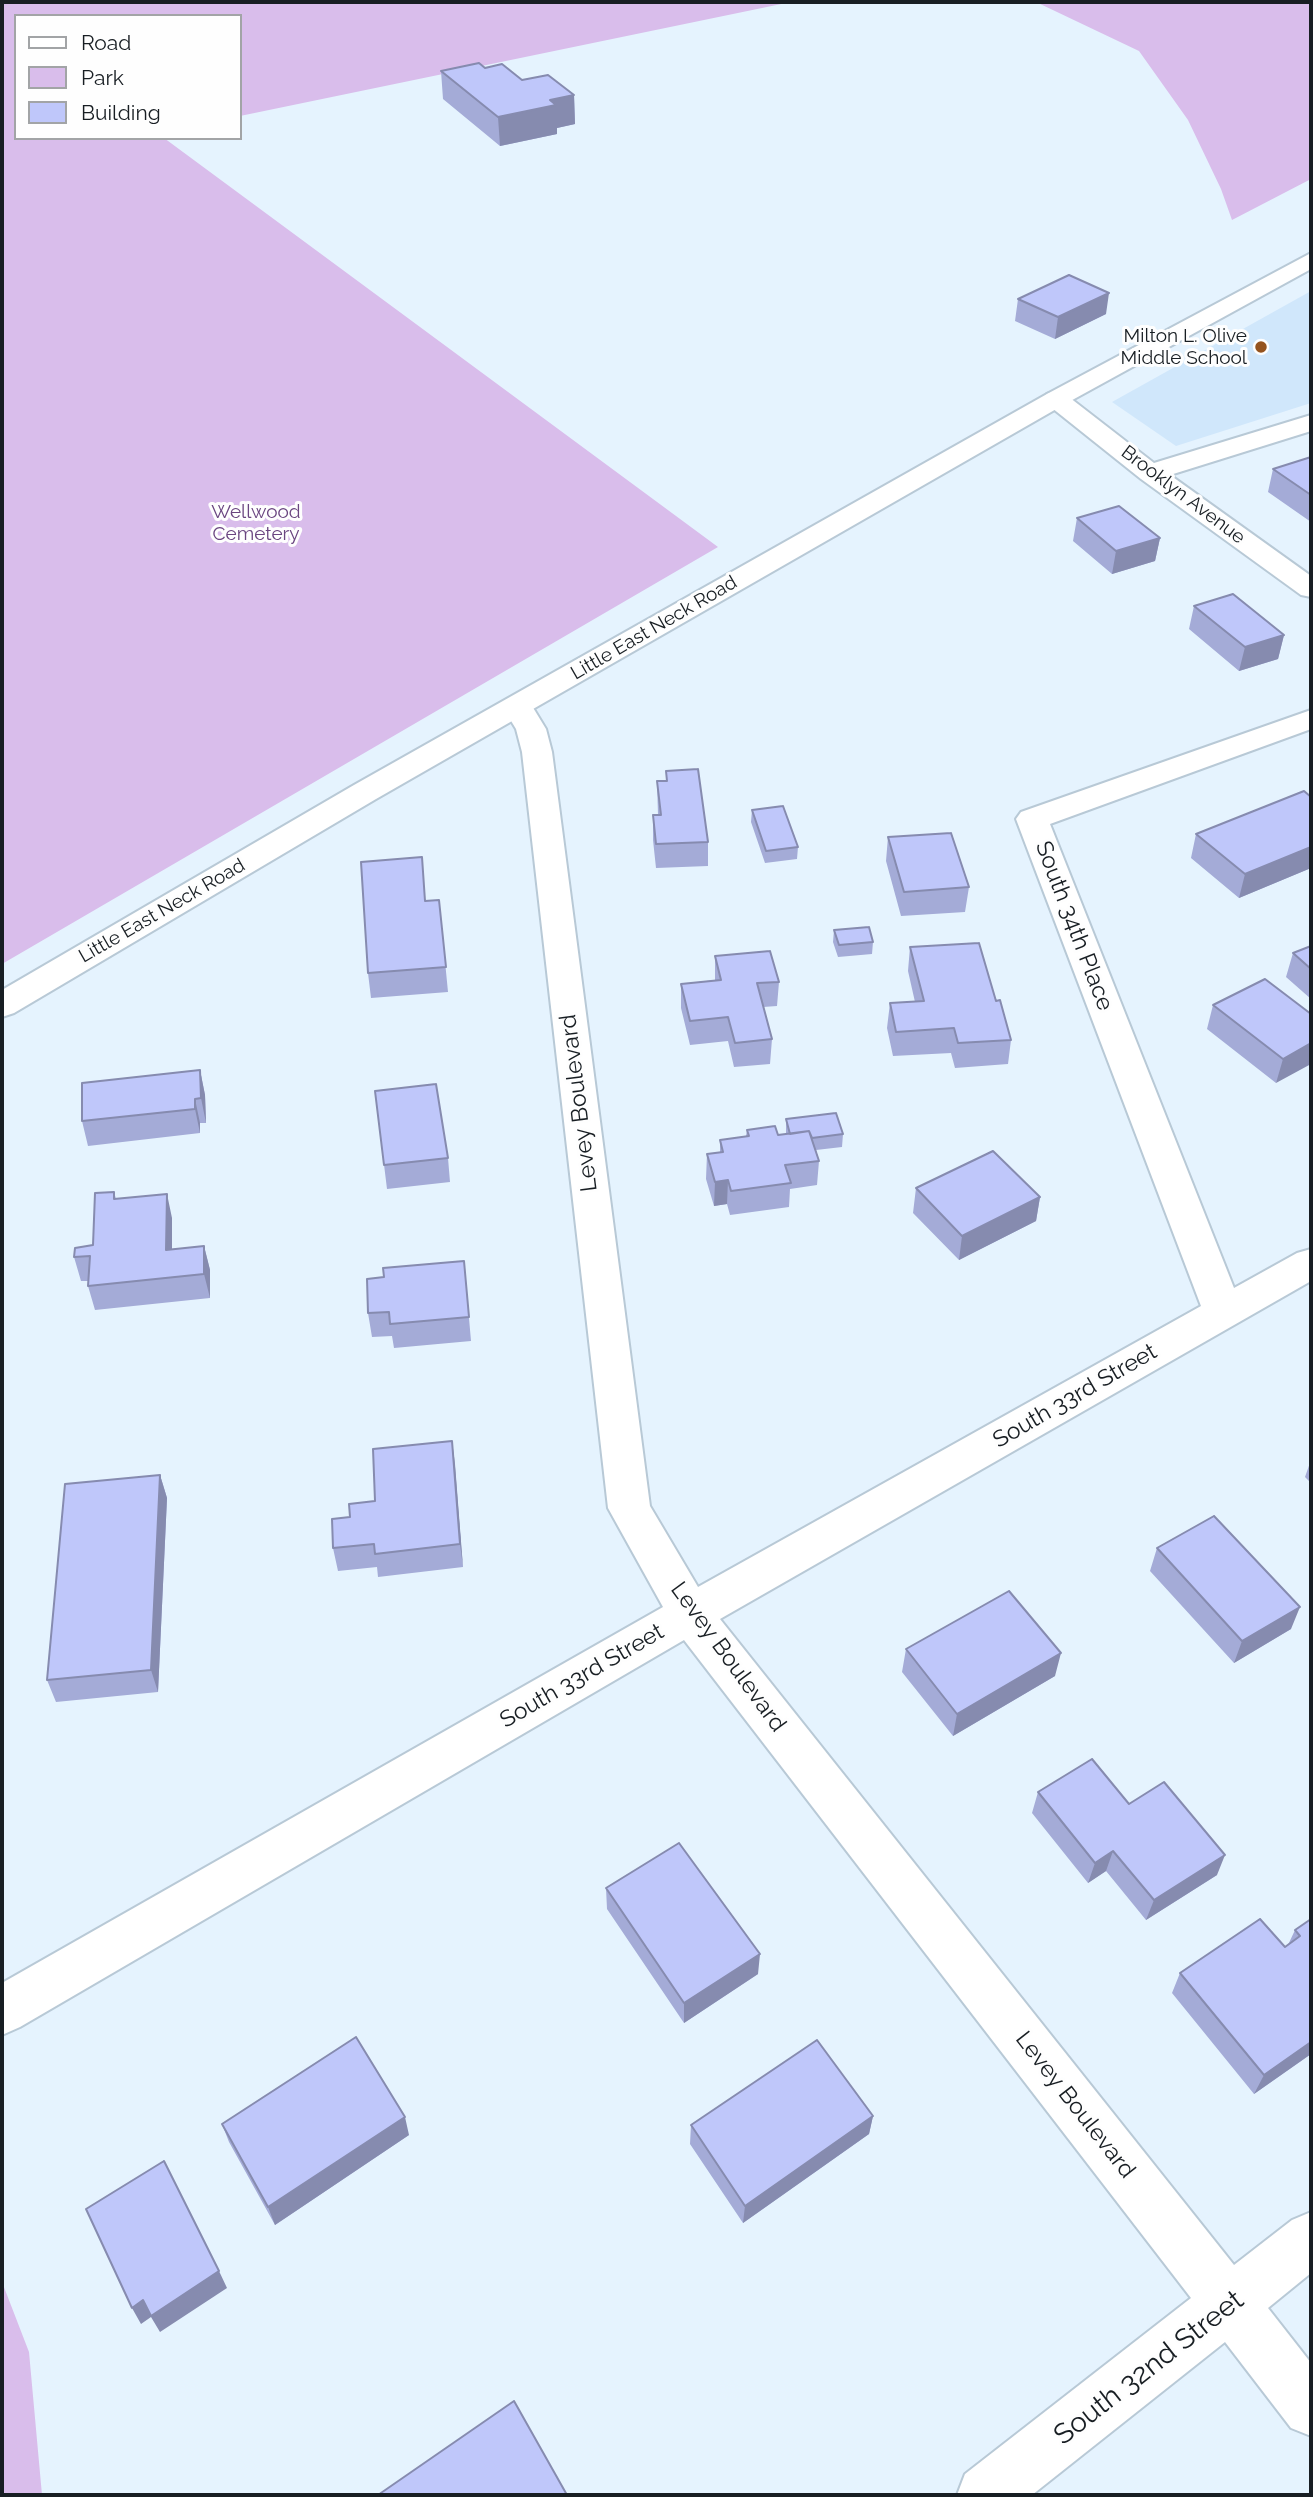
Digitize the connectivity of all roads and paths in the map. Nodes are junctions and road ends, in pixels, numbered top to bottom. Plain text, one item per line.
1 (1311, 260) edge
2 (1056, 399) junction
3 (1311, 423) edge
4 (1150, 473) junction
5 (1311, 589) edge
6 (517, 706) junction
7 (1311, 719) edge
8 (2, 1005) edge
9 (1311, 1263) edge
10 (1223, 1311) junction
11 (690, 1614) junction
12 (2, 2010) edge
13 (1311, 2239) edge
14 (1231, 2304) junction
15 (1311, 2408) edge
16 (986, 2495) edge

1 - 2 street, Little East Neck Road
2 - 4 street, Brooklyn Avenue
2 - 6 street, Little East Neck Road
3 - 4 street
4 - 5 street, Brooklyn Avenue
6 - 8 street, Little East Neck Road
6 - 11 street, Levey Boulevard
7 - 10 street, South 34th Place
9 - 10 street, South 33rd Street
10 - 11 street, South 33rd Street
11 - 12 street, South 33rd Street
11 - 14 street, Levey Boulevard
13 - 14 street, South 32nd Street
14 - 15 street, Levey Boulevard
14 - 16 street, South 32nd Street

